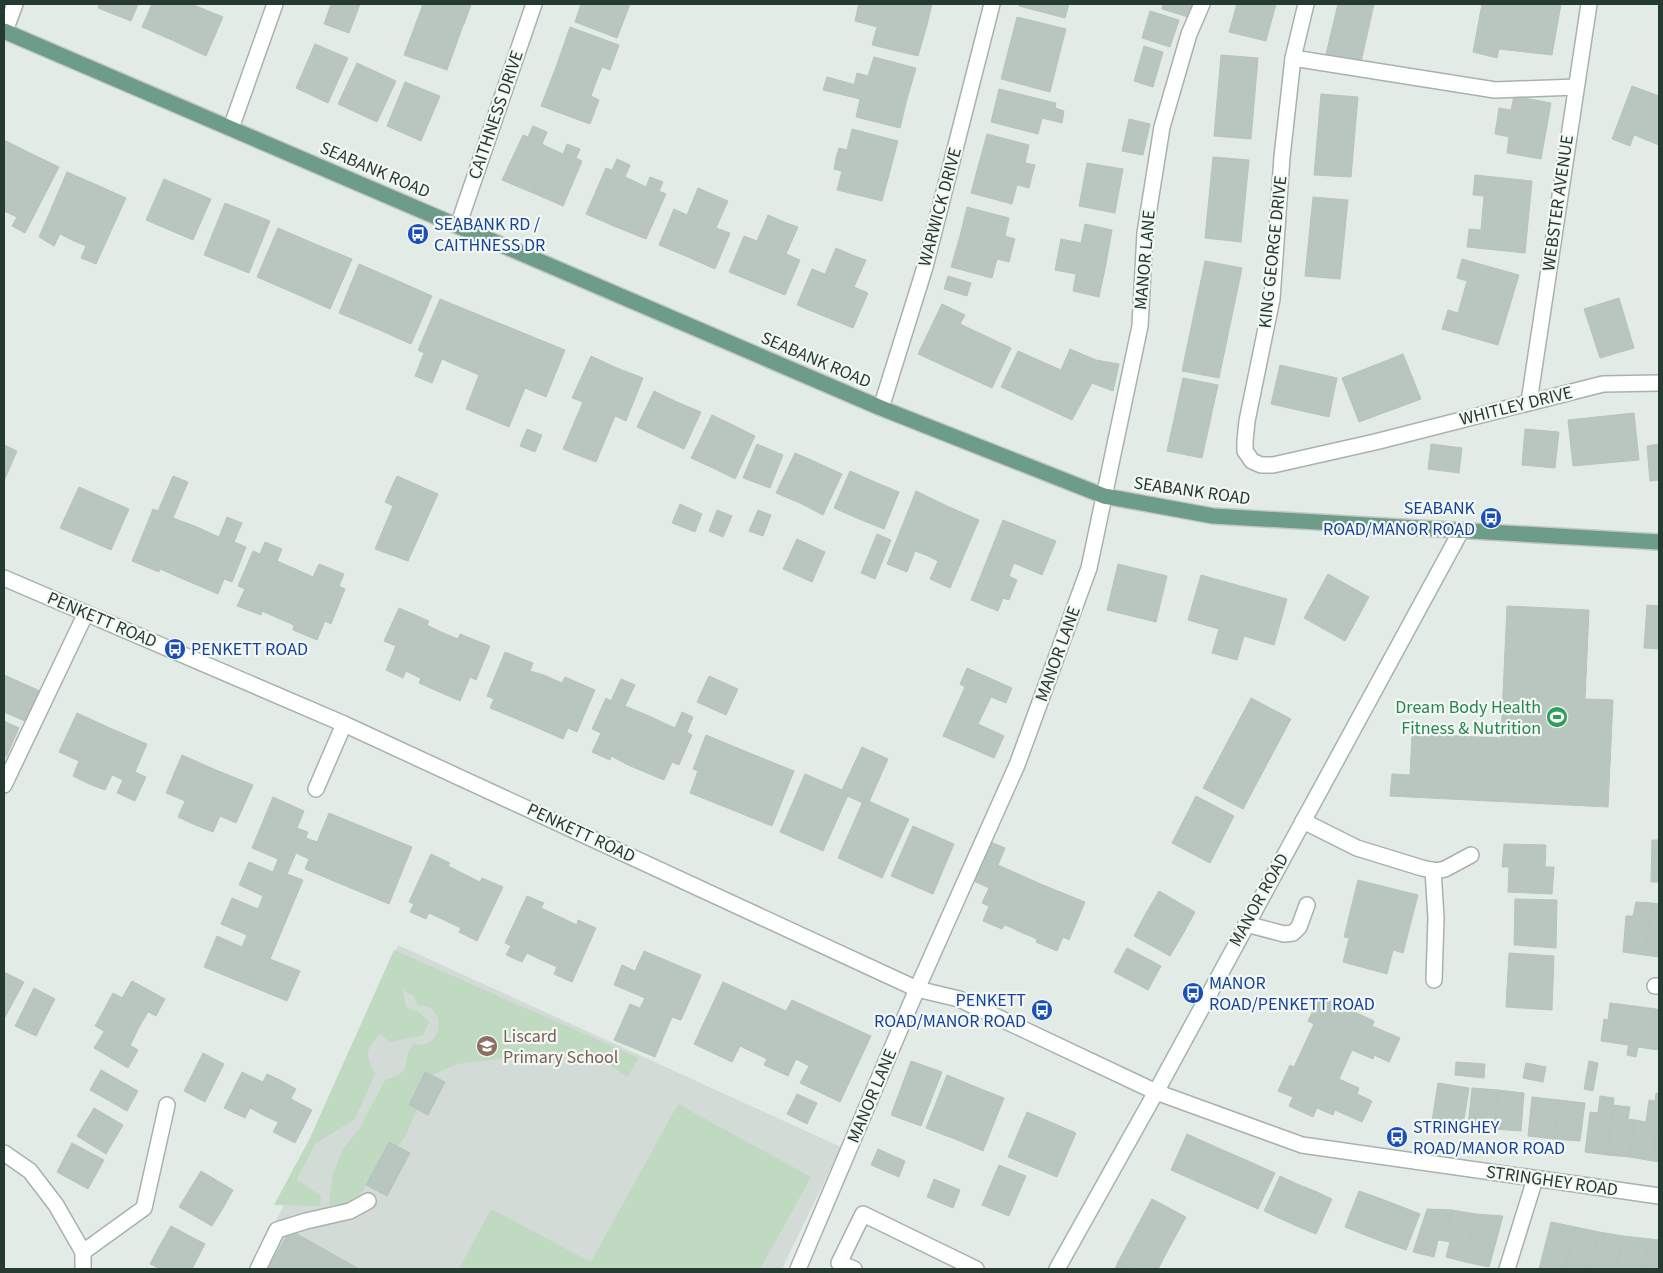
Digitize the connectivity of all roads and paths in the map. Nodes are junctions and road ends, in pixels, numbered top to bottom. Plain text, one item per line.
1 (15, 4) edge
2 (275, 4) edge
3 (534, 4) edge
4 (992, 4) edge
5 (1202, 4) edge
6 (1306, 4) edge
7 (1589, 4) edge
8 (4, 31) edge
9 (1293, 58) junction
10 (1576, 87) junction
11 (231, 128) junction
12 (458, 226) junction
13 (1659, 383) edge
14 (1529, 402) junction
15 (881, 408) junction
16 (1376, 442) joint
17 (1104, 496) junction
18 (1461, 532) junction
19 (1659, 542) edge
20 (4, 578) edge
21 (86, 613) junction
22 (344, 724) junction
23 (4, 785) edge
24 (316, 789) dead end
25 (1303, 821) junction
26 (1471, 855) dead end
27 (1433, 870) junction
28 (1307, 905) dead end
29 (1246, 924) junction
30 (1434, 980) dead end
31 (917, 989) junction
32 (1156, 1092) junction
33 (168, 1105) dead end
34 (4, 1153) edge
35 (1535, 1179) junction
36 (1659, 1196) edge
37 (368, 1201) dead end
38 (83, 1252) junction
39 (82, 1269) edge
40 (258, 1269) edge
41 (798, 1269) edge
42 (854, 1269) edge
43 (976, 1269) edge
44 (1057, 1269) edge
45 (1507, 1269) edge

1 - 8 street
2 - 11 street
3 - 12 street, CAITHNESS DRIVE
4 - 15 street, WARWICK DRIVE
5 - 17 street, MANOR LANE
6 - 9 street, KING GEORGE DRIVE
7 - 10 street, WEBSTER AVENUE
8 - 11 main road, SEABANK ROAD
9 - 10 street
9 - 16 street, KING GEORGE DRIVE
10 - 14 street, WEBSTER AVENUE
11 - 12 main road, SEABANK ROAD
12 - 15 main road, SEABANK ROAD
13 - 14 street, WHITLEY DRIVE
14 - 16 street, WHITLEY DRIVE
15 - 17 main road, SEABANK ROAD
17 - 18 main road, SEABANK ROAD
17 - 31 street, MANOR LANE
18 - 19 main road, SEABANK ROAD
18 - 25 street, MANOR ROAD
20 - 21 street, PENKETT ROAD
21 - 22 street, PENKETT ROAD
21 - 23 street
22 - 24 street
22 - 31 street, PENKETT ROAD
25 - 27 street
25 - 29 street, MANOR ROAD
26 - 27 street
27 - 30 street
28 - 29 street
29 - 32 street, MANOR ROAD
31 - 32 street, PENKETT ROAD
31 - 41 street, MANOR LANE
32 - 35 street, STRINGHEY ROAD
32 - 44 street, MANOR ROAD
33 - 38 street
34 - 38 street
35 - 36 street, STRINGHEY ROAD
35 - 45 street
37 - 40 street
38 - 39 street
42 - 43 street

